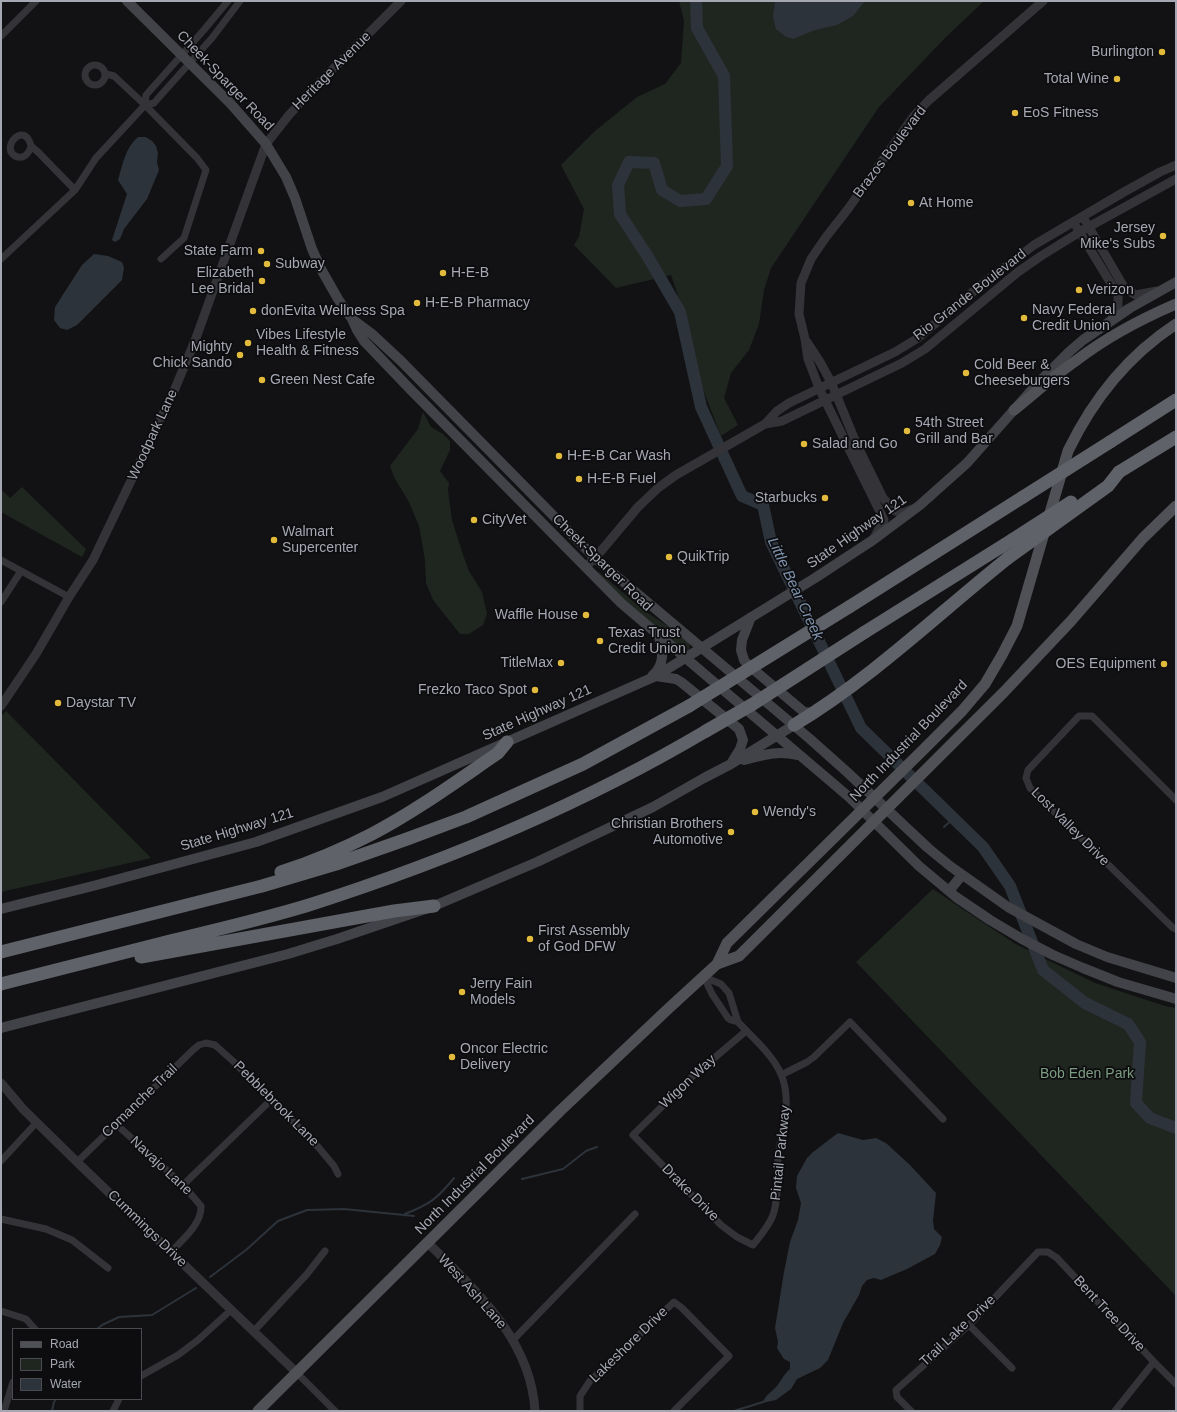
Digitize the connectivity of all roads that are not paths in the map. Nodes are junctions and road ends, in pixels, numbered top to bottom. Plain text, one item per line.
1 (127, 1) edge
2 (228, 1) edge
3 (240, 1) edge
4 (401, 1) edge
5 (1043, 1) edge
6 (32, 2) edge
7 (1, 36) edge
8 (182, 55) junction
9 (190, 63) junction
10 (106, 74) dead end
11 (145, 105) junction
12 (266, 144) junction
13 (31, 146) dead end
14 (1176, 165) edge
15 (1176, 179) edge
16 (75, 190) junction
17 (1083, 216) junction
18 (1073, 222) junction
19 (1089, 227) junction
20 (1079, 232) junction
21 (161, 259) dead end
22 (1, 260) edge
23 (1176, 282) edge
24 (1160, 291) junction
25 (1176, 304) edge
26 (352, 319) junction
27 (1109, 323) junction
28 (1176, 324) edge
29 (806, 340) junction
30 (418, 379) junction
31 (831, 382) junction
32 (409, 388) junction
33 (820, 388) junction
34 (836, 394) junction
35 (825, 400) junction
36 (1176, 400) edge
37 (1014, 410) junction
38 (765, 424) junction
39 (472, 434) junction
40 (1176, 437) edge
41 (464, 444) junction
42 (854, 459) junction
43 (864, 459) junction
44 (1119, 472) junction
45 (920, 505) junction
46 (1176, 506) edge
47 (873, 540) junction
48 (595, 558) junction
49 (1, 560) edge
50 (586, 568) junction
51 (21, 571) junction
52 (69, 597) junction
53 (1, 602) edge
54 (751, 617) junction
55 (659, 637) junction
56 (702, 648) junction
57 (685, 659) junction
58 (652, 678) junction
59 (1, 706) edge
60 (818, 711) junction
61 (794, 725) junction
62 (776, 736) junction
63 (507, 742) junction
64 (800, 755) junction
65 (731, 764) junction
66 (875, 798) junction
67 (1176, 800) edge
68 (886, 809) junction
69 (862, 810) junction
70 (873, 822) junction
71 (962, 875) junction
72 (949, 891) junction
73 (434, 906) junction
74 (1, 909) edge
75 (112, 925) junction
76 (1176, 929) edge
77 (1, 952) edge
78 (97, 960) junction
79 (717, 964) junction
80 (704, 977) junction
81 (1176, 978) edge
82 (1, 984) edge
83 (1176, 999) edge
84 (732, 1001) junction
85 (720, 1006) junction
86 (738, 1022) junction
87 (1, 1028) edge
88 (746, 1031) junction
89 (206, 1043) joint
90 (781, 1075) junction
91 (2, 1085) edge
92 (271, 1100) junction
93 (943, 1119) dead end
94 (37, 1122) junction
95 (116, 1124) junction
96 (633, 1135) joint
97 (1, 1160) edge
98 (77, 1162) junction
99 (338, 1174) dead end
100 (183, 1186) junction
101 (635, 1214) dead end
102 (1, 1219) edge
103 (428, 1243) junction
104 (753, 1245) joint
105 (325, 1251) dead end
106 (171, 1252) junction
107 (1038, 1252) joint
108 (108, 1268) dead end
109 (231, 1310) junction
110 (1, 1311) edge
111 (969, 1325) junction
112 (34, 1328) edge
113 (253, 1332) junction
114 (513, 1340) junction
115 (1154, 1362) junction
116 (1012, 1368) dead end
117 (296, 1372) junction
118 (142, 1375) edge
119 (1176, 1384) edge
120 (12, 1385) edge
121 (118, 1400) edge
122 (4, 1411) edge
123 (113, 1411) edge
124 (258, 1411) edge
125 (335, 1411) edge
126 (534, 1411) edge
127 (580, 1411) edge
128 (674, 1411) edge
129 (910, 1411) edge
130 (1115, 1411) edge

1 - 8 main road, Cheek-Sparger Road
2 - 8 street
3 - 9 street
4 - 12 street, Heritage Avenue
5 - 29 street, Brazos Boulevard
6 - 7 street
8 - 9 main road, Cheek-Sparger Road
8 - 11 street
9 - 11 street
9 - 12 main road, Cheek-Sparger Road
10 - 11 street
11 - 16 street
11 - 21 street
12 - 26 main road, Cheek-Sparger Road
12 - 52 street, Woodpark Lane
13 - 16 street
14 - 17 street, Rio Grande Boulevard
15 - 19 street, Rio Grande Boulevard
16 - 22 street
17 - 18 street, Rio Grande Boulevard
17 - 19 street
18 - 20 street
18 - 31 street, Rio Grande Boulevard
19 - 20 street, Rio Grande Boulevard
19 - 24 street
20 - 27 street
20 - 34 street, Rio Grande Boulevard
23 - 24 main road, State Highway 121
24 - 27 main road, State Highway 121
25 - 37 main road
26 - 30 main road, Cheek-Sparger Road
26 - 32 main road, Cheek-Sparger Road
27 - 37 main road, State Highway 121
28 - 66 main road, North Industrial Boulevard
29 - 31 street, Brazos Boulevard
29 - 33 street, Brazos Boulevard
30 - 32 main road
30 - 39 main road, Cheek-Sparger Road
31 - 33 street, Rio Grande Boulevard
31 - 34 street, Brazos Boulevard
32 - 41 main road, Cheek-Sparger Road
33 - 35 street, Brazos Boulevard
33 - 38 street, Rio Grande Boulevard
34 - 35 street, Rio Grande Boulevard
34 - 43 street, Brazos Boulevard
35 - 38 street, Rio Grande Boulevard
35 - 42 street, Brazos Boulevard
36 - 75 highway, bridge
37 - 45 main road, State Highway 121
38 - 48 street, Rio Grande Boulevard
39 - 41 main road
39 - 48 main road, Cheek-Sparger Road
40 - 44 highway
41 - 50 main road, Cheek-Sparger Road
42 - 43 street
42 - 47 street, Brazos Boulevard
43 - 45 street, Brazos Boulevard
44 - 60 highway, bridge
44 - 78 highway, bridge
45 - 47 main road, State Highway 121
46 - 68 main road, North Industrial Boulevard
47 - 54 main road, State Highway 121
48 - 50 street, Rio Grande Boulevard
48 - 56 main road, Cheek-Sparger Road
49 - 51 street
50 - 55 main road, Cheek-Sparger Road
51 - 52 street
51 - 53 street
52 - 59 street, Woodpark Lane
54 - 56 main road, State Highway 121
54 - 60 main road
55 - 57 main road, Cheek-Sparger Road
55 - 58 main road
56 - 57 main road, State Highway 121
56 - 61 main road, Cheek-Sparger Road
57 - 58 main road, State Highway 121
57 - 62 main road, Cheek-Sparger Road
58 - 63 main road, State Highway 121
58 - 65 main road
60 - 61 highway
61 - 62 main road
61 - 66 main road, Cheek-Sparger Road
62 - 64 main road, Cheek-Sparger Road
62 - 65 main road
63 - 74 main road, State Highway 121
63 - 75 highway
64 - 65 main road
64 - 69 main road, Cheek-Sparger Road
65 - 73 main road
66 - 68 main road, Cheek-Sparger Road
66 - 69 main road, North Industrial Boulevard
67 - 76 street, Lost Valley Drive
68 - 70 main road, North Industrial Boulevard
68 - 71 main road, Cheek-Sparger Road
69 - 70 main road, Cheek-Sparger Road
69 - 79 main road, North Industrial Boulevard
70 - 72 main road, Cheek-Sparger Road
70 - 79 main road, North Industrial Boulevard
71 - 72 main road
71 - 81 main road, Cheek-Sparger Road
72 - 83 main road, Cheek-Sparger Road
73 - 78 highway
73 - 87 main road
75 - 77 highway
78 - 82 highway
79 - 80 main road, North Industrial Boulevard
80 - 84 street, Pintail Parkway
80 - 85 street, Pintail Parkway
80 - 103 main road, North Industrial Boulevard
84 - 85 street
84 - 86 street, Pintail Parkway
85 - 86 street, Pintail Parkway
86 - 88 street, Pintail Parkway
88 - 90 street, Pintail Parkway
88 - 96 street, Wigon Way
89 - 92 street, Pebblebrook Lane
89 - 95 street, Comanche Trail
90 - 93 street
90 - 104 street, Pintail Parkway
91 - 94 street, Cummings Drive
92 - 99 street, Pebblebrook Lane
92 - 100 street
94 - 97 street
94 - 98 street, Cummings Drive
95 - 98 street, Comanche Trail
95 - 100 street, Navajo Lane
96 - 104 street, Drake Drive
98 - 106 street, Cummings Drive
100 - 106 street, Navajo Lane
101 - 114 street
102 - 108 street
103 - 114 street, West Ash Lane
103 - 117 main road, North Industrial Boulevard
105 - 113 street
106 - 109 street, Cummings Drive
107 - 111 street, Trail Lake Drive
107 - 115 street, Bent Tree Drive
109 - 113 street, Cummings Drive
109 - 118 street
110 - 112 street
111 - 116 street
111 - 129 street, Trail Lake Drive
113 - 117 street, Cummings Drive
114 - 126 street, West Ash Lane
115 - 119 street, Bent Tree Drive
115 - 130 street
117 - 124 main road, North Industrial Boulevard
117 - 125 street
120 - 122 street
121 - 123 street
127 - 128 street, Lakeshore Drive

